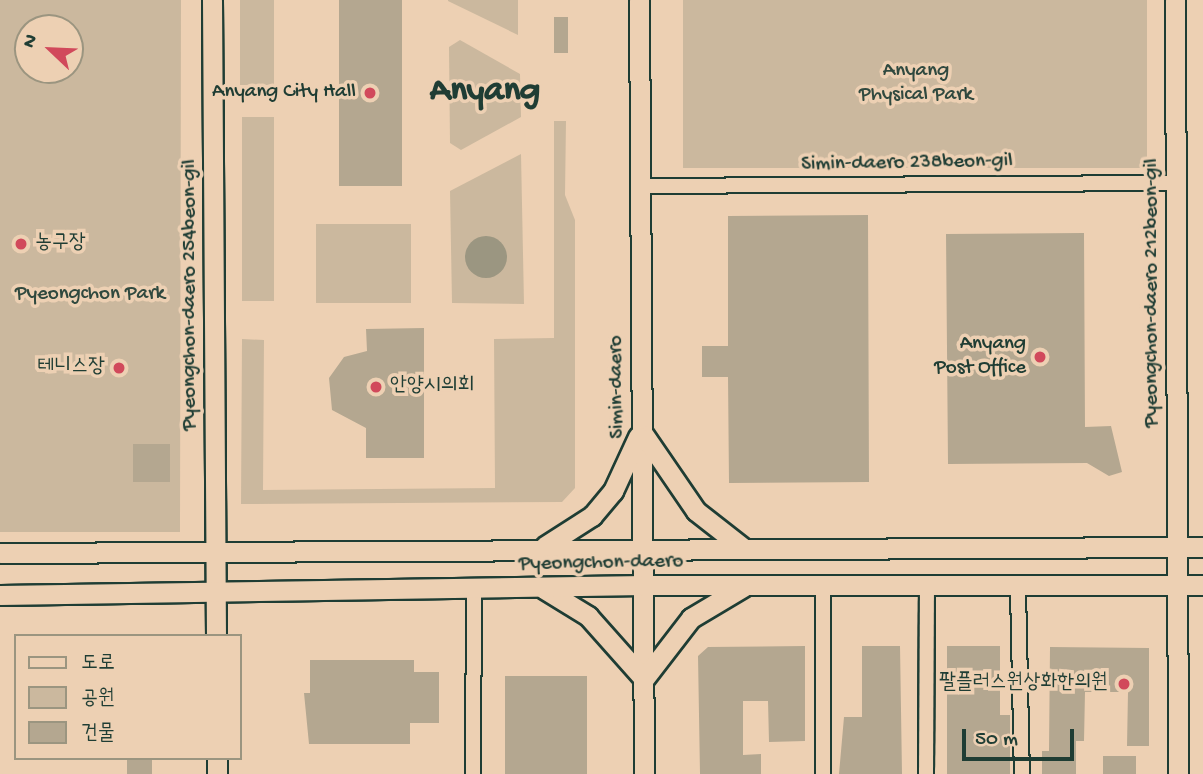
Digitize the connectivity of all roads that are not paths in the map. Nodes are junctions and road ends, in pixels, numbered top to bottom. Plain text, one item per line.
1 (212, 0) edge
2 (639, 0) edge
3 (1175, 0) edge
4 (1176, 183) junction
5 (638, 186) junction
6 (641, 430) junction
7 (643, 547) junction
8 (743, 547) junction
9 (1176, 547) junction
10 (1203, 547) edge
11 (539, 548) junction
12 (215, 551) junction
13 (0, 552) edge
14 (644, 584) junction
15 (1203, 585) edge
16 (1176, 586) junction
17 (541, 587) junction
18 (744, 587) junction
19 (474, 588) junction
20 (1018, 588) junction
21 (823, 589) junction
22 (927, 589) junction
23 (215, 590) junction
24 (0, 595) edge
25 (216, 634) edge
26 (644, 679) junction
27 (473, 774) edge
28 (643, 774) edge
29 (823, 774) edge
30 (926, 774) edge
31 (1022, 774) edge
32 (1178, 774) edge

1 - 12 street, Pyeongchon-daero 254beon-gil
2 - 5 street, Simin-daero
3 - 4 street, Pyeongchon-daero 212beon-gil
4 - 5 street, Simin-daero 238beon-gil
4 - 9 street, Pyeongchon-daero 212beon-gil
5 - 6 street, Simin-daero
6 - 7 street, Simin-daero
6 - 8 street
6 - 11 street
7 - 8 street, Pyeongchon-daero
7 - 11 street, Pyeongchon-daero
7 - 14 street, Simin-daero
8 - 9 street, Pyeongchon-daero
9 - 10 street, Pyeongchon-daero
9 - 16 street, Pyeongchon-daero 212beon-gil
11 - 12 street, Pyeongchon-daero
12 - 13 street, Pyeongchon-daero
12 - 23 street, Pyeongchon-daero 254beon-gil
14 - 17 street, Pyeongchon-daero
14 - 18 street, Pyeongchon-daero
14 - 26 street, Simin-daero
15 - 16 street, Pyeongchon-daero
16 - 20 street, Pyeongchon-daero
16 - 32 street, Pyeongchon-daero 212beon-gil
17 - 19 street, Pyeongchon-daero
17 - 26 street
18 - 21 street, Pyeongchon-daero
18 - 26 street
19 - 23 street, Pyeongchon-daero
19 - 27 street
20 - 22 street, Pyeongchon-daero
20 - 31 street
21 - 22 street, Pyeongchon-daero
21 - 29 street
22 - 30 street
23 - 24 street, Pyeongchon-daero
23 - 25 street, Pyeongchon-daero 254beon-gil
26 - 28 street, Simin-daero

